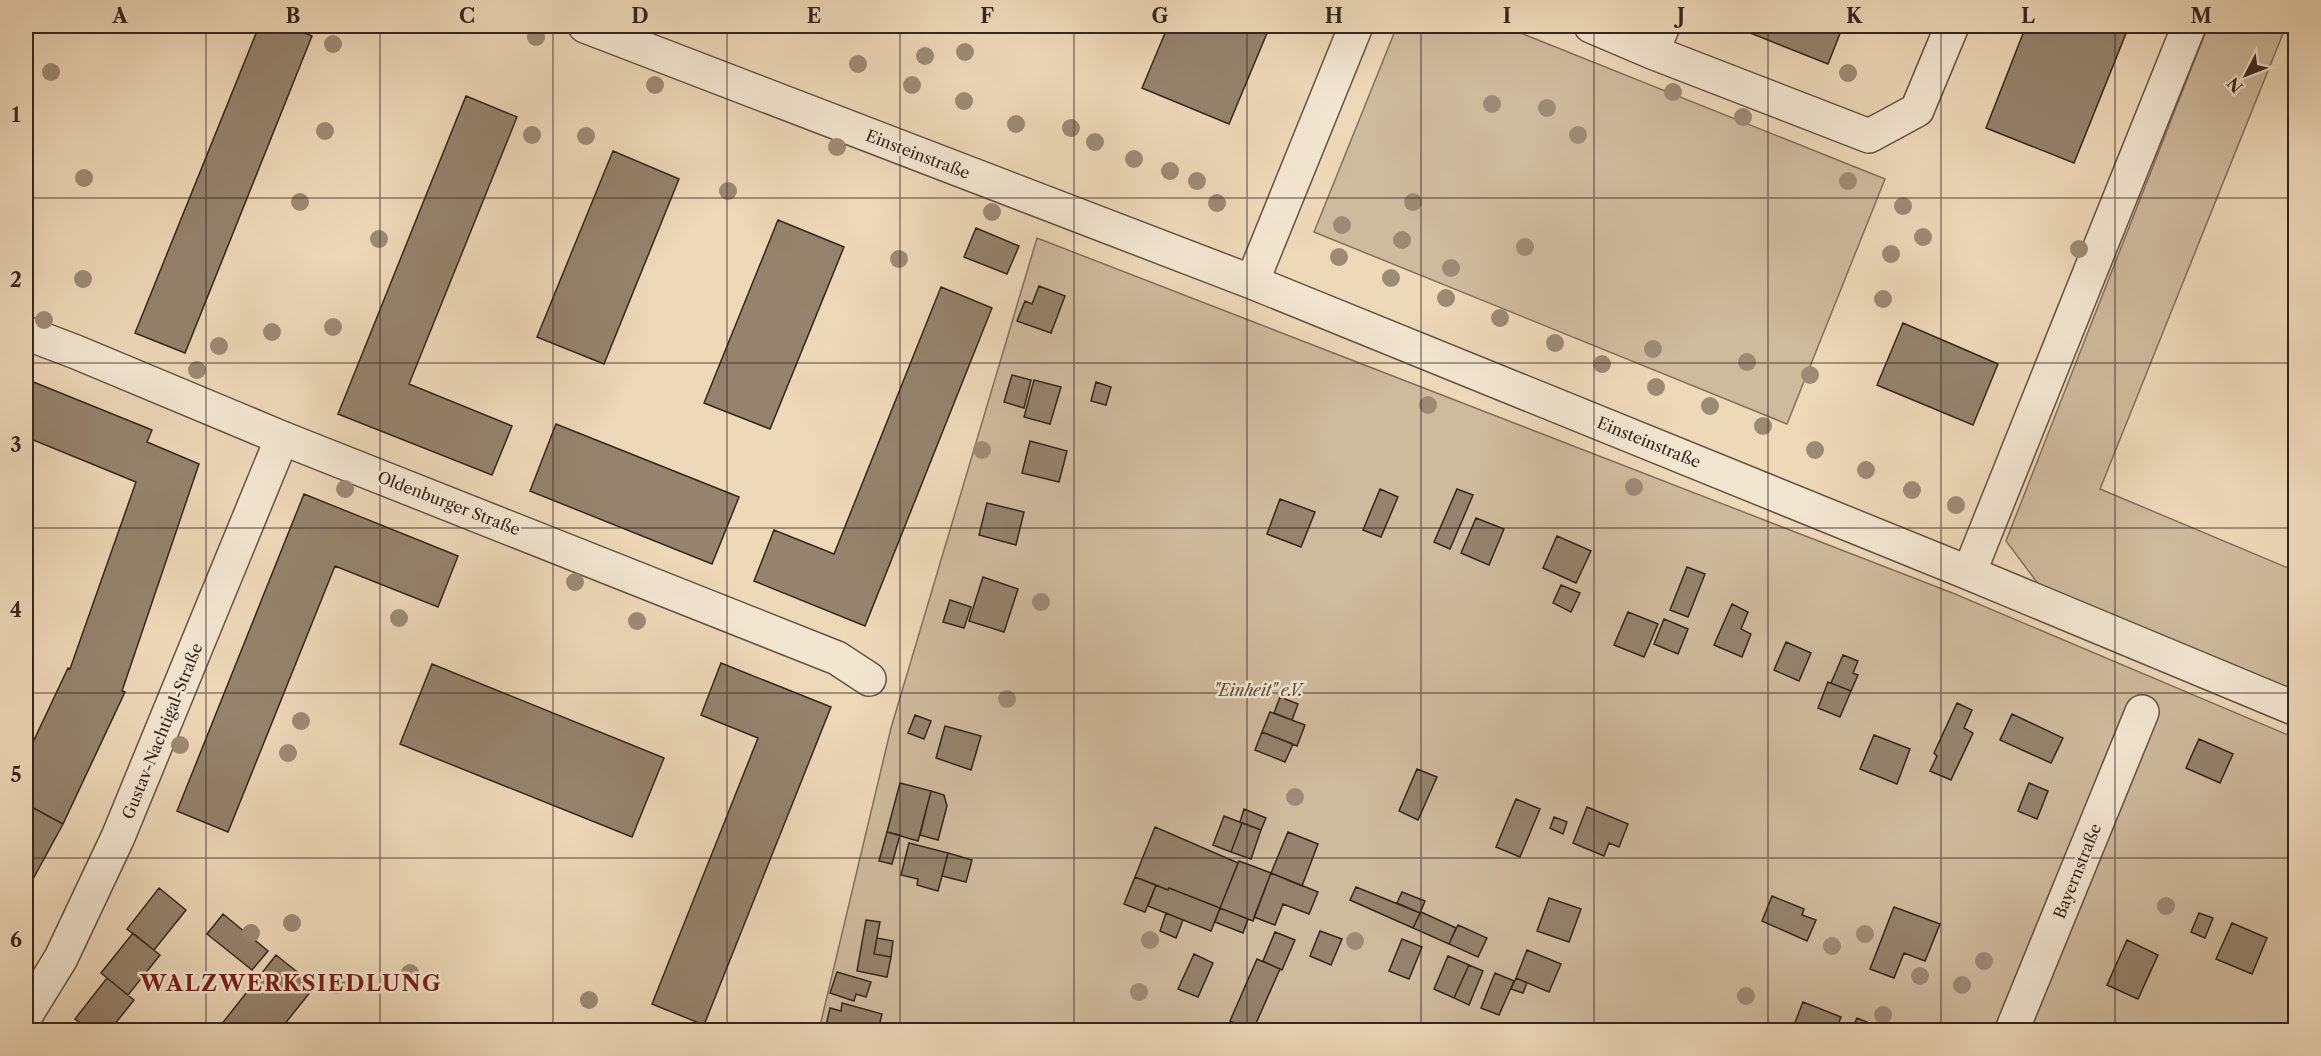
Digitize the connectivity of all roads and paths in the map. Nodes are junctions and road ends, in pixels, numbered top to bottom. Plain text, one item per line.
1 (585, 26) edge
2 (1356, 26) edge
3 (1591, 26) edge
4 (1952, 26) edge
5 (2189, 26) edge
6 (1658, 39) edge
7 (1252, 282) junction
8 (26, 333) edge
9 (282, 438) junction
10 (1969, 573) junction
11 (869, 679) dead end
12 (2295, 709) edge
13 (2142, 712) dead end
14 (26, 1015) edge
15 (2012, 1030) edge

1 - 7 street, Einsteinstraße
2 - 7 street
3 - 6 street
4 - 6 street
5 - 10 street
7 - 10 street, Einsteinstraße
8 - 9 street, Oldenburger Straße
9 - 11 street, Oldenburger Straße
9 - 14 street, Gustav-Nachtigal-Straße
10 - 12 street, Einsteinstraße
13 - 15 street, Bayernstraße

